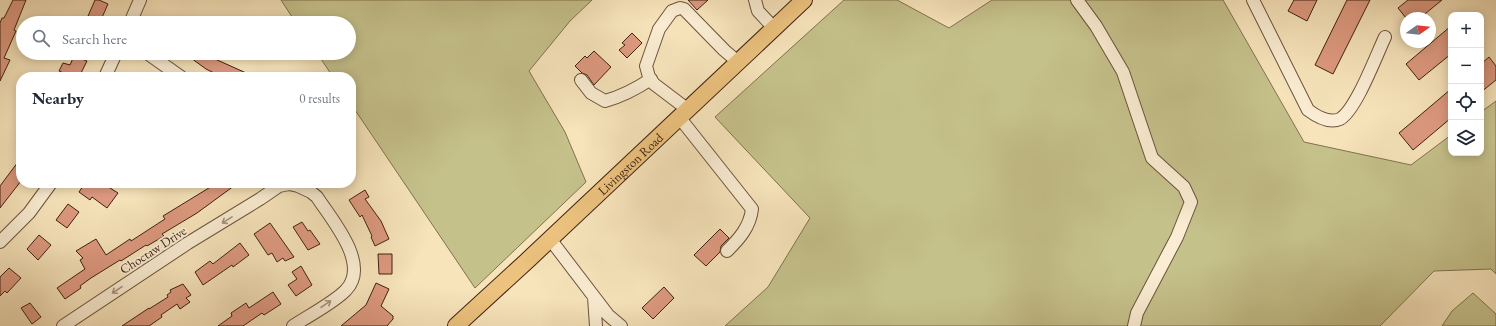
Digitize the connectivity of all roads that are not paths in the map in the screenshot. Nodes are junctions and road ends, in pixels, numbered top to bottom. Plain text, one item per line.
1 (140, 0) edge
2 (755, 0) edge
3 (804, 0) edge
4 (1077, 0) edge
5 (1253, 0) edge
6 (133, 16) edge
7 (774, 28) junction
8 (1385, 37) dead end
9 (113, 60) edge
10 (157, 60) edge
11 (738, 62) junction
12 (107, 72) edge
13 (174, 72) edge
14 (651, 79) junction
15 (581, 80) dead end
16 (683, 113) junction
17 (47, 188) edge
18 (276, 188) edge
19 (302, 188) edge
20 (550, 239) junction
21 (0, 242) edge
22 (727, 251) dead end
23 (593, 296) junction
24 (63, 326) edge
25 (293, 326) edge
26 (456, 326) edge
27 (596, 326) edge
28 (621, 326) edge
29 (1134, 326) edge

1 - 6 street
2 - 7 street
3 - 7 main road, Livingston Road
4 - 29 street
5 - 8 street
7 - 11 main road, Livingston Road
9 - 12 street
10 - 13 street
11 - 14 street
11 - 16 main road, Livingston Road
14 - 15 street
14 - 16 street
16 - 20 main road, Livingston Road
16 - 22 street
17 - 21 street
18 -> 24 street, Choctaw Drive
25 -> 19 street, Choctaw Drive
20 - 23 street
20 - 26 main road, Livingston Road
23 - 27 street
23 - 28 street

